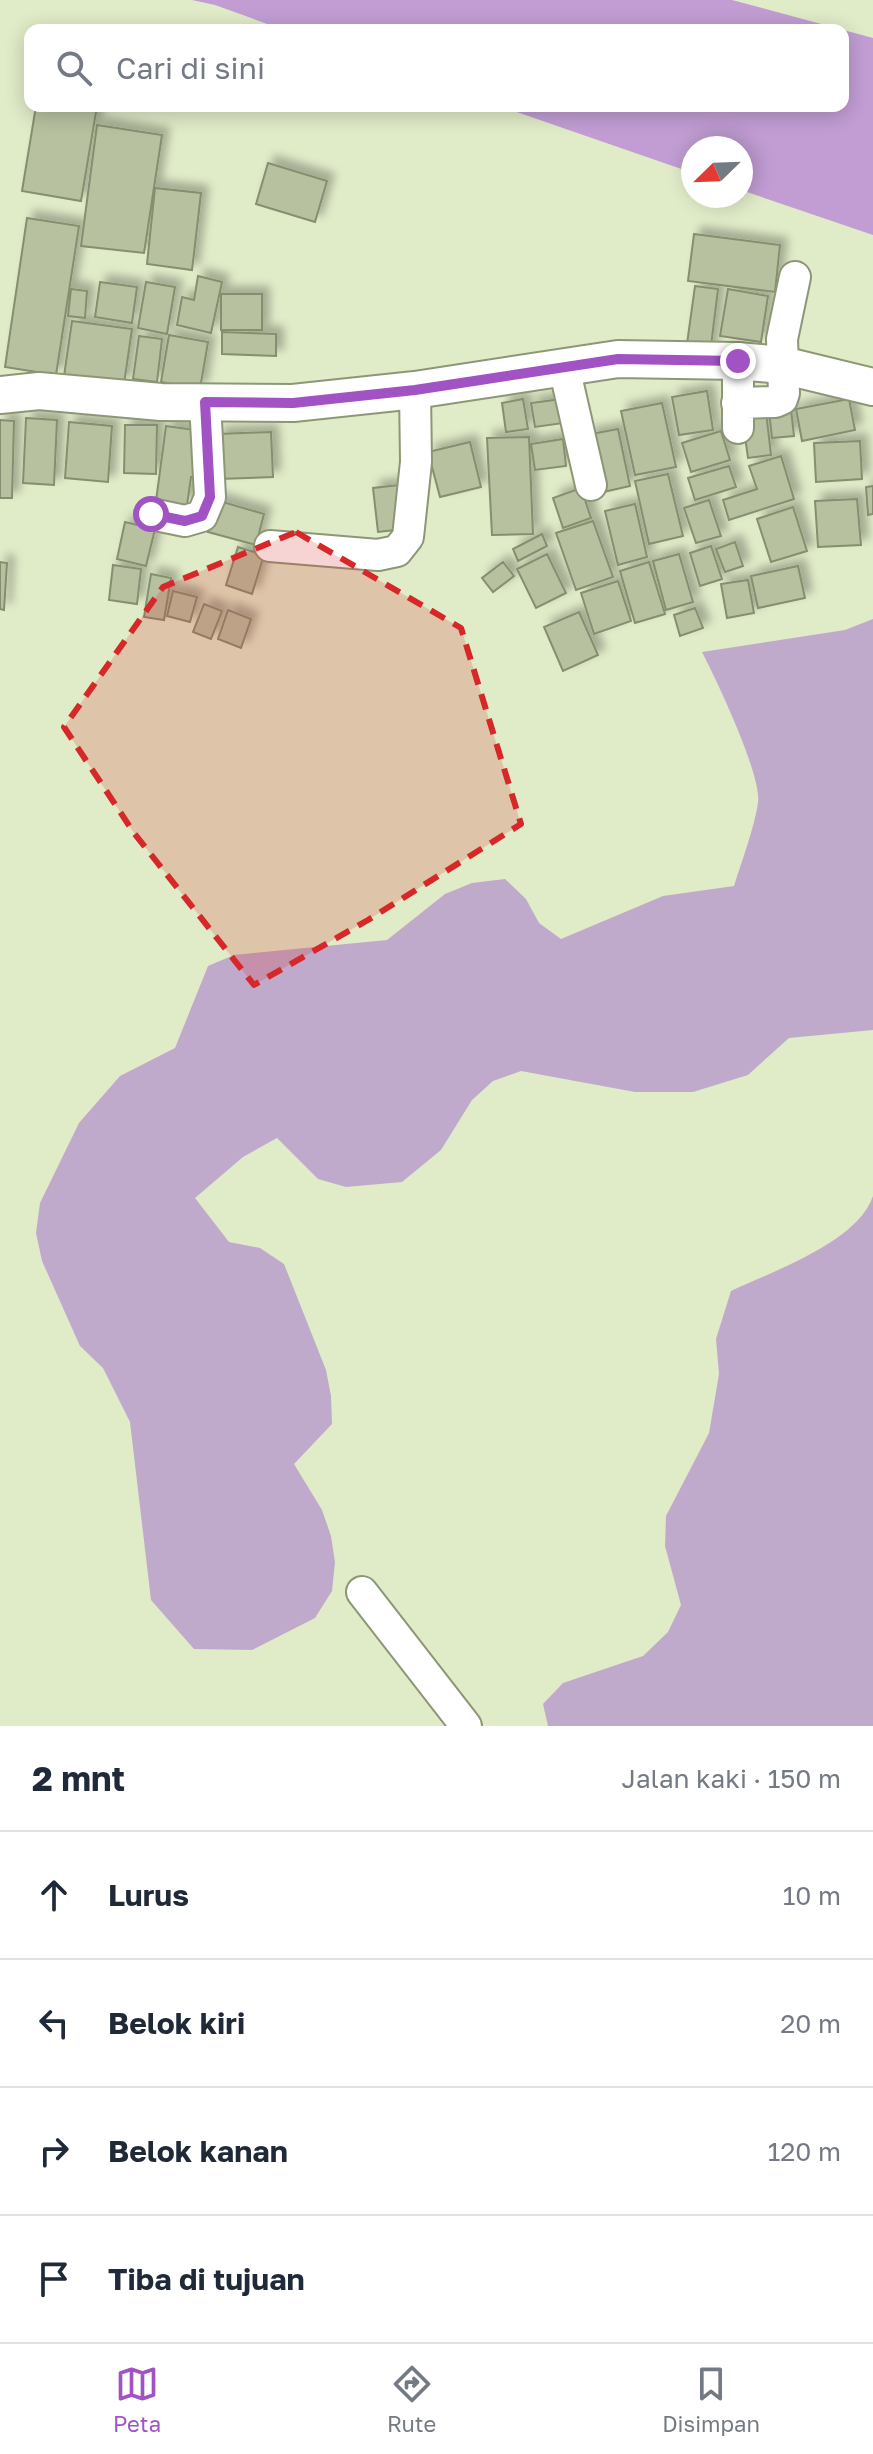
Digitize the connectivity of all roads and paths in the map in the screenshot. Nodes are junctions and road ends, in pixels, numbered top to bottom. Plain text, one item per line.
1 (795, 277) dead end
2 (738, 361) junction
3 (782, 365) junction
4 (564, 367) junction
5 (873, 387) edge
6 (415, 390) junction
7 (0, 395) edge
8 (205, 402) junction
9 (591, 485) dead end
10 (151, 514) dead end
11 (270, 546) dead end
12 (362, 1592) dead end
13 (466, 1726) edge

1 - 3 street
2 - 3 street
2 - 3 street
2 - 4 street
3 - 5 street
4 - 6 street
4 - 9 street
6 - 8 street
6 - 11 street
7 - 8 street
8 - 10 street
12 - 13 street

